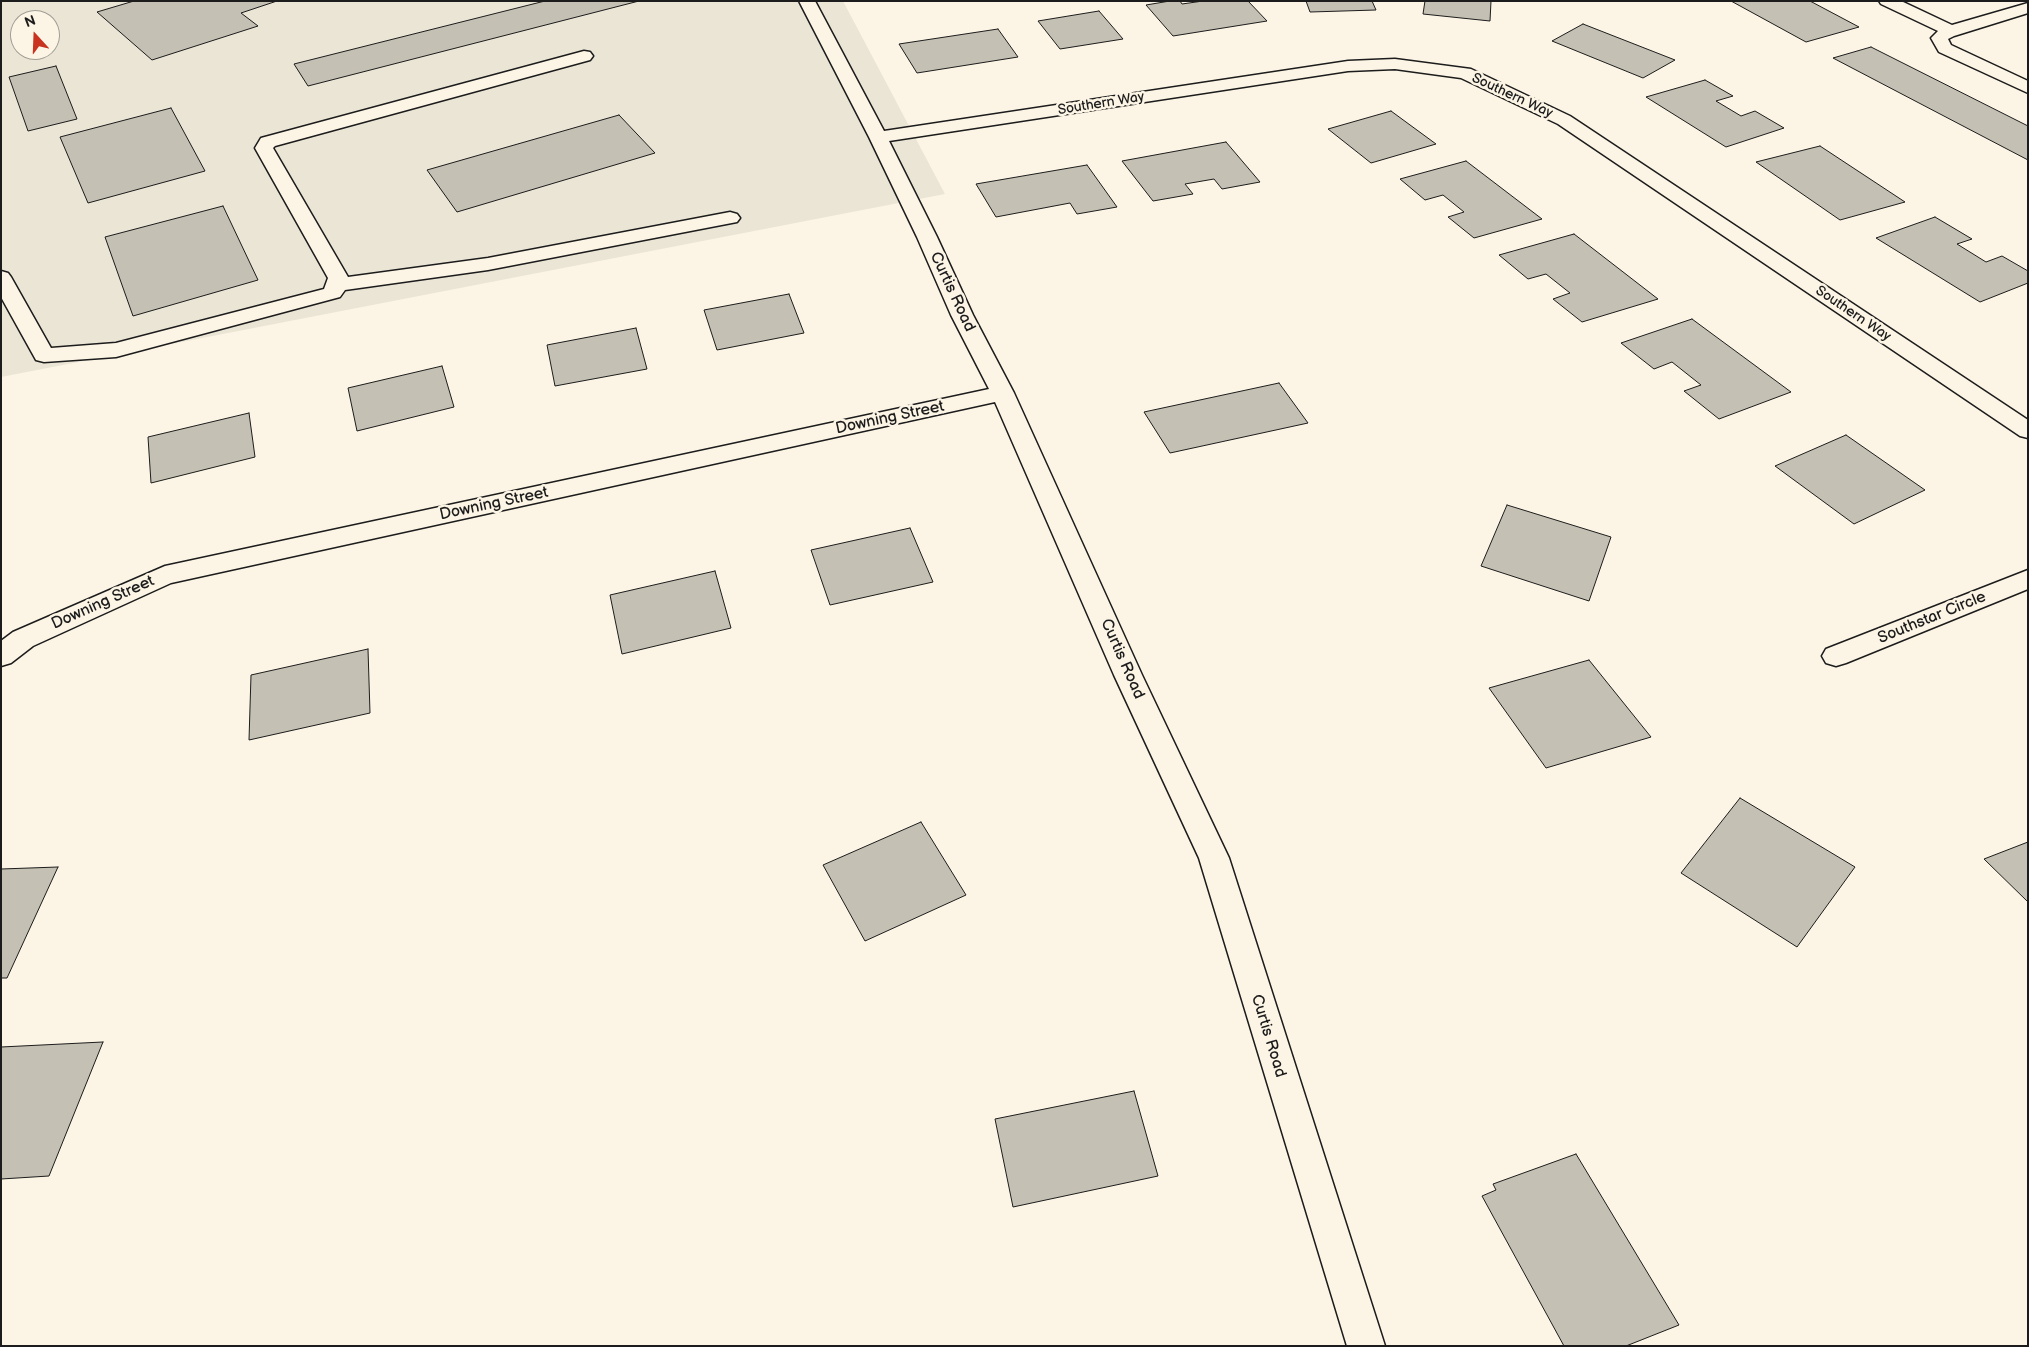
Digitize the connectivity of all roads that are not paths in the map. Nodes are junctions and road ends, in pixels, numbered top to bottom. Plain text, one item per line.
1 (807, 1) edge
2 (1887, 1) edge
3 (2028, 8) edge
4 (1951, 31) junction
5 (584, 56) dead end
6 (2028, 88) edge
7 (878, 137) junction
8 (730, 218) dead end
9 (1, 277) edge
10 (336, 285) junction
11 (1003, 393) junction
12 (2028, 431) edge
13 (2028, 579) edge
14 (1, 656) edge
15 (1836, 656) dead end
16 (1366, 1346) edge

1 - 7 street, Curtis Road
2 - 4 street
3 - 4 street
4 - 6 street
5 - 10 street
7 - 11 street, Curtis Road
7 - 12 street, Southern Way
8 - 10 street
9 - 10 street
11 - 14 street, Downing Street
11 - 16 street, Curtis Road
13 - 15 street, Southstar Circle

